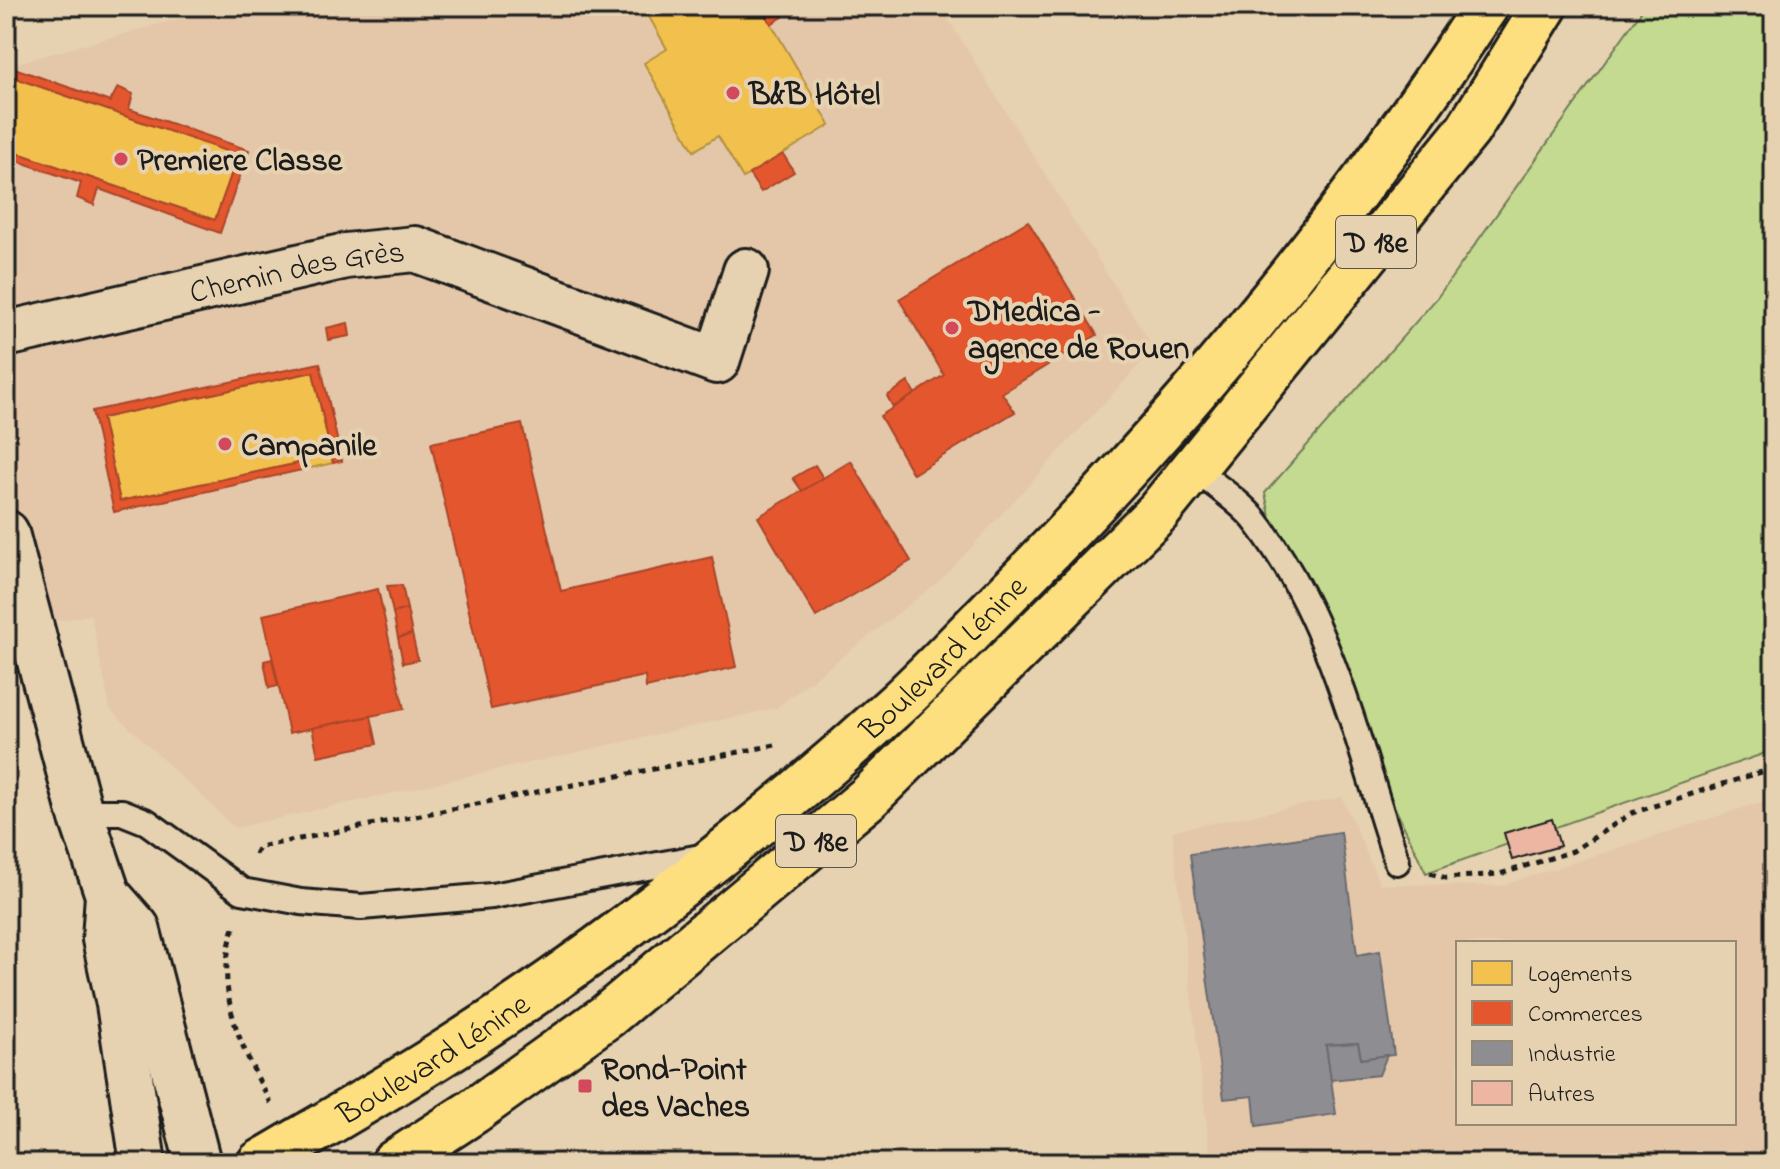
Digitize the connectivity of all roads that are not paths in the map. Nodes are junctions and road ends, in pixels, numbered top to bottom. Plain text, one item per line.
1 (1486, 6) edge
2 (1545, 6) edge
3 (746, 271) dead end
4 (6, 334) edge
5 (1193, 468) junction
6 (6, 533) edge
7 (80, 812) junction
8 (720, 853) junction
9 (1397, 862) road end
10 (108, 895) junction
11 (143, 1163) edge
12 (198, 1163) edge
13 (260, 1163) edge
14 (394, 1163) edge

1 - 8 main road, Boulevard Lénine / D 18e
2 - 5 main road, Boulevard Lénine / D 18e
3 - 4 street, Chemin des Grès
5 - 9 lane
5 - 14 main road, Boulevard Lénine / D 18e
6 - 7 street
7 - 8 lane
7 - 10 street
8 - 13 main road, Boulevard Lénine / D 18e
10 - 11 street
10 - 12 street

